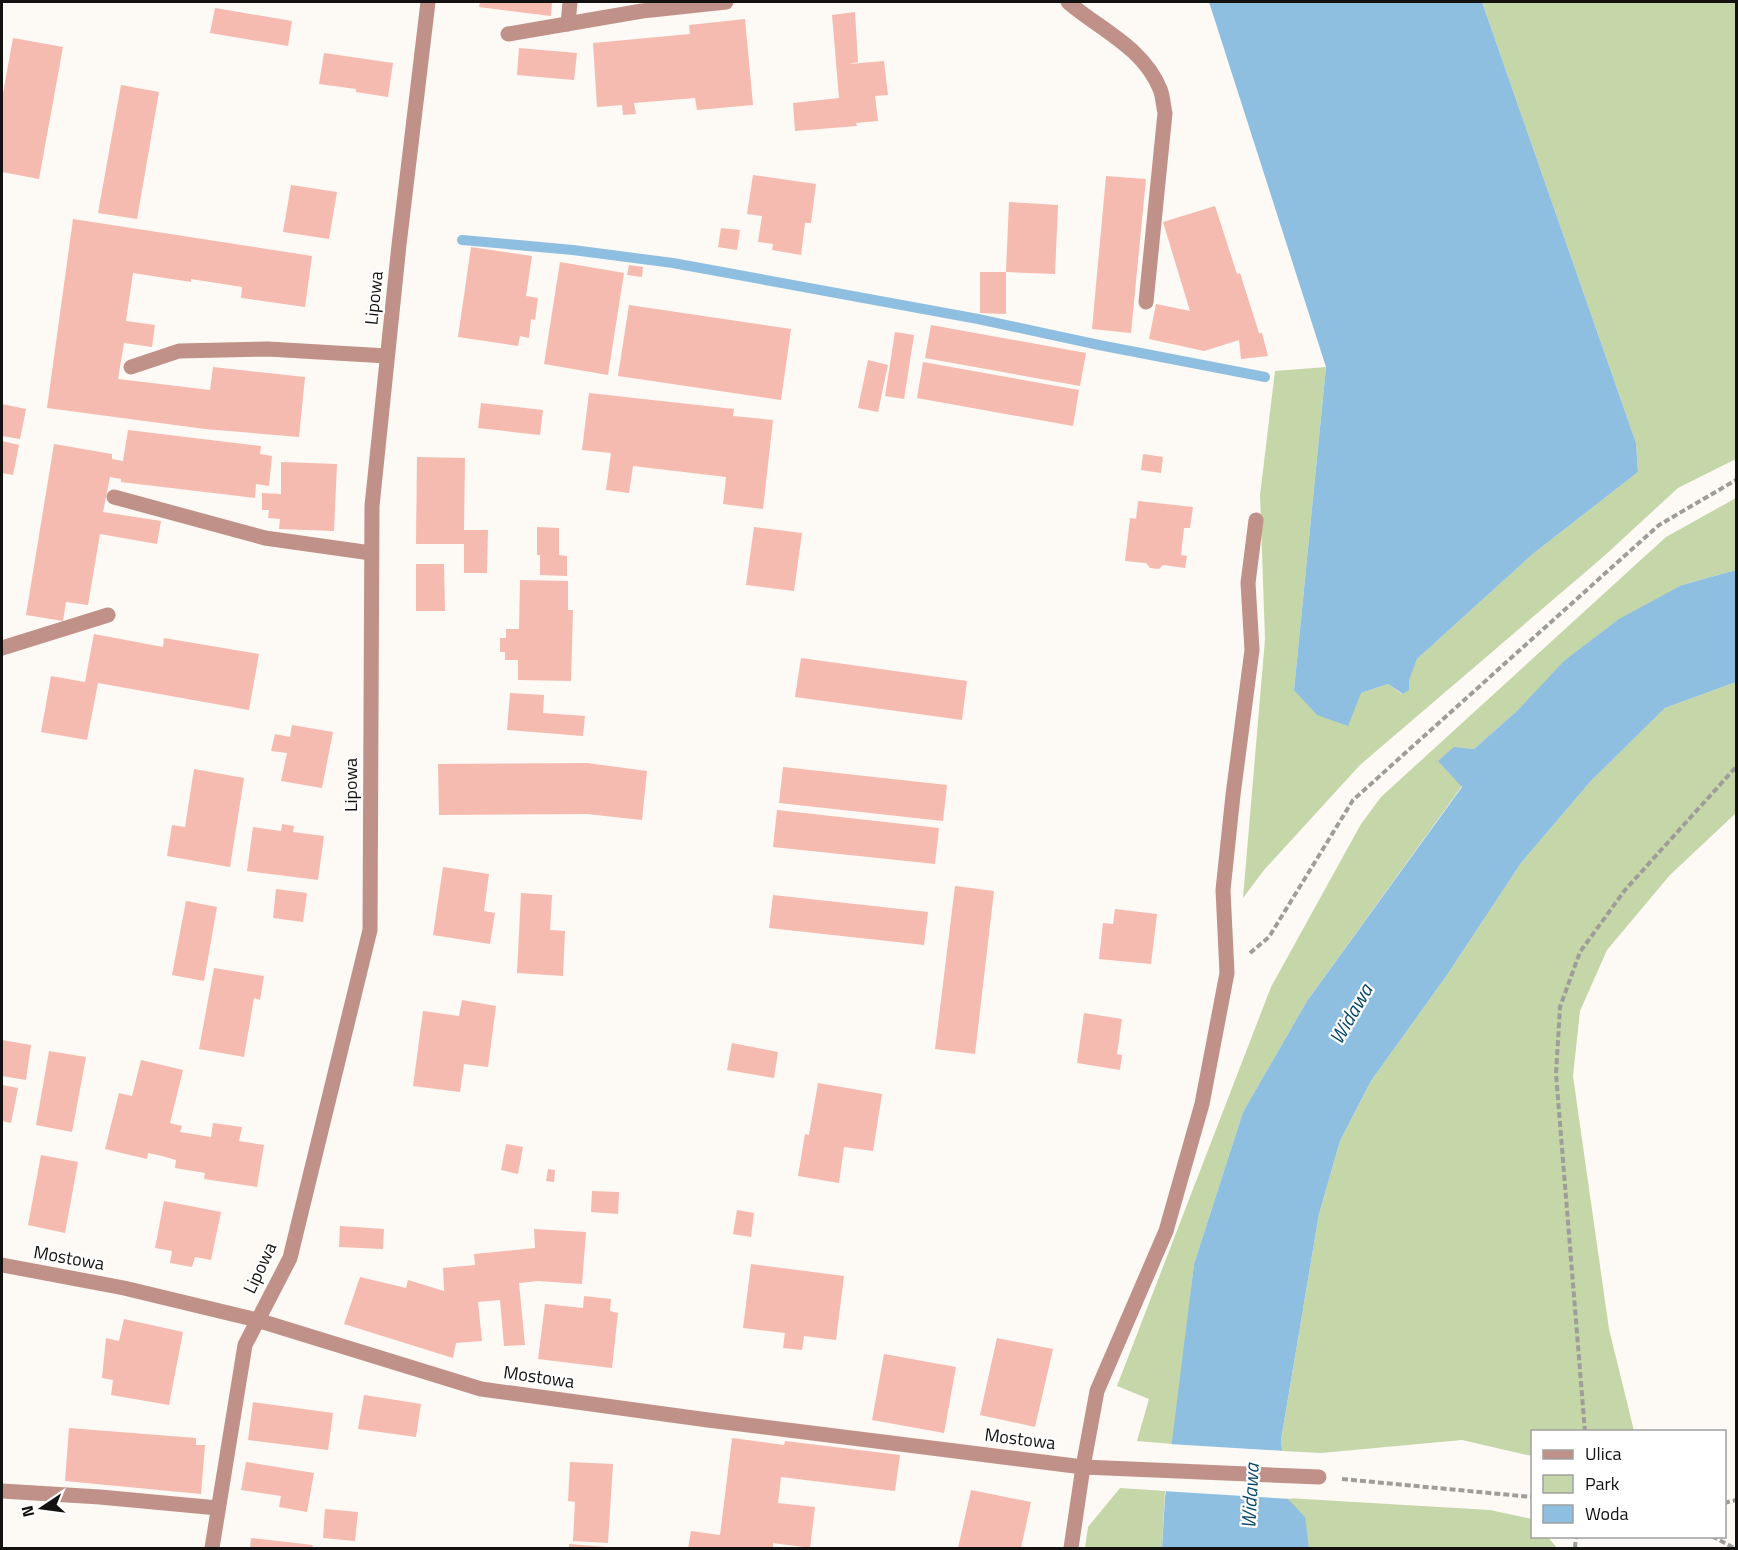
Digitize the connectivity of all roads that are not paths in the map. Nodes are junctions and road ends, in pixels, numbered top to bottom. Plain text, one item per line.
1 (428, 2) edge
2 (570, 2) edge
3 (726, 2) edge
4 (1068, 2) edge
5 (568, 24) junction
6 (508, 34) dead end
7 (1146, 302) dead end
8 (387, 356) junction
9 (131, 367) dead end
10 (114, 497) dead end
11 (1256, 520) dead end
12 (371, 553) junction
13 (108, 615) dead end
14 (2, 648) edge
15 (2, 1265) edge
16 (257, 1320) junction
17 (1083, 1467) junction
18 (1320, 1477) road end
19 (2, 1491) edge
20 (218, 1508) junction
21 (212, 1548) edge
22 (1071, 1548) edge

1 - 8 street, Lipowa
2 - 5 street
3 - 5 street
4 - 7 street
5 - 6 street
8 - 9 street
8 - 12 street, Lipowa
10 - 12 street
11 - 17 street
12 - 16 street, Lipowa
13 - 14 street
15 - 16 street, Mostowa
16 - 17 street, Mostowa
16 - 20 street, Lipowa
17 - 18 street, Mostowa
17 - 22 street
19 - 20 street
20 - 21 street, Lipowa

